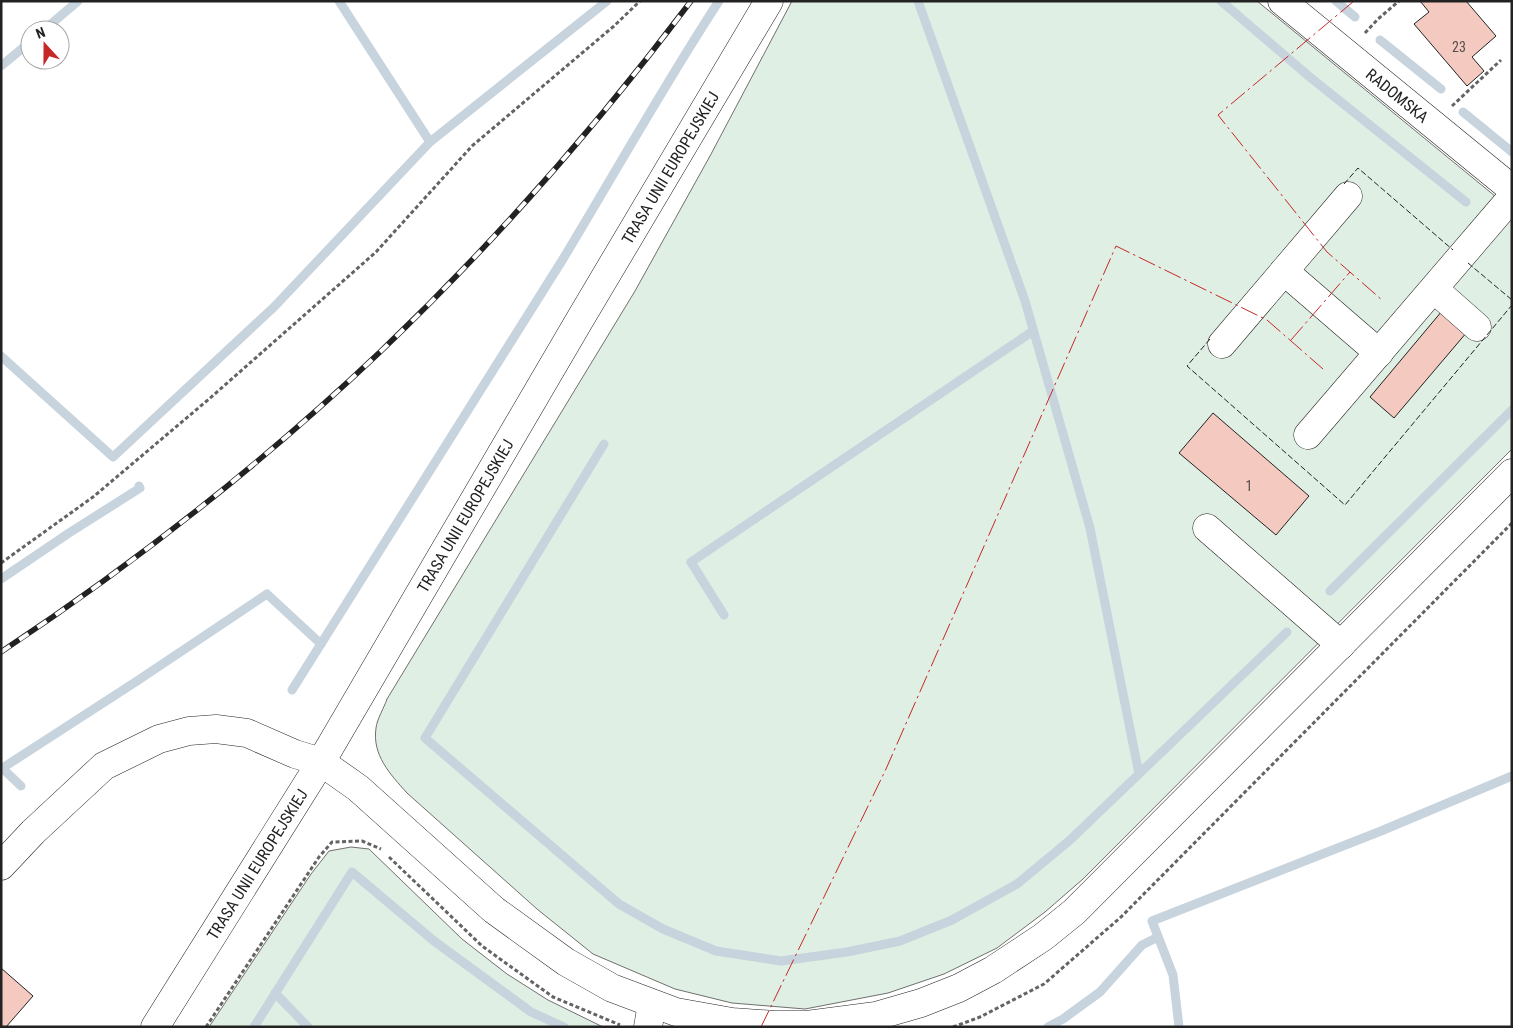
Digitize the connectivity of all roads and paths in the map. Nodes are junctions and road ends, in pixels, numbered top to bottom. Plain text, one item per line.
1 (640, 1) edge
2 (1282, 1) edge
3 (1399, 1) edge
4 (763, 12) edge
5 (1347, 54) junction
6 (1502, 60) dead end
7 (1435, 126) junction
8 (1512, 189) edge
9 (1348, 196) dead end
10 (1512, 197) edge
11 (1284, 271) junction
12 (1434, 289) junction
13 (1477, 328) dead end
14 (1222, 344) dead end
15 (1379, 353) junction
16 (1308, 435) dead end
17 (1512, 473) edge
18 (1512, 523) edge
19 (1207, 528) dead end
20 (1, 563) edge
21 (1342, 645) junction
22 (322, 762) junction
23 (1, 866) edge
24 (650, 1015) edge
25 (155, 1027) edge
26 (206, 1027) edge
27 (624, 1027) edge
28 (953, 1027) edge

1 - 20 path
2 - 5 main road, RADOMSKA
3 - 5 path
4 - 22 main road, TRASA UNII EUROPEJSKIEJ
5 - 7 main road, RADOMSKA
6 - 7 path
7 - 8 main road, RADOMSKA
9 - 11 main road
10 - 12 main road
11 - 14 main road
11 - 15 main road
12 - 13 main road
12 - 15 main road
15 - 16 main road
17 - 21 main road
18 - 28 path
19 - 21 main road
21 - 24 main road
22 - 23 main road
22 - 24 main road
22 - 25 main road, TRASA UNII EUROPEJSKIEJ
26 - 27 path

